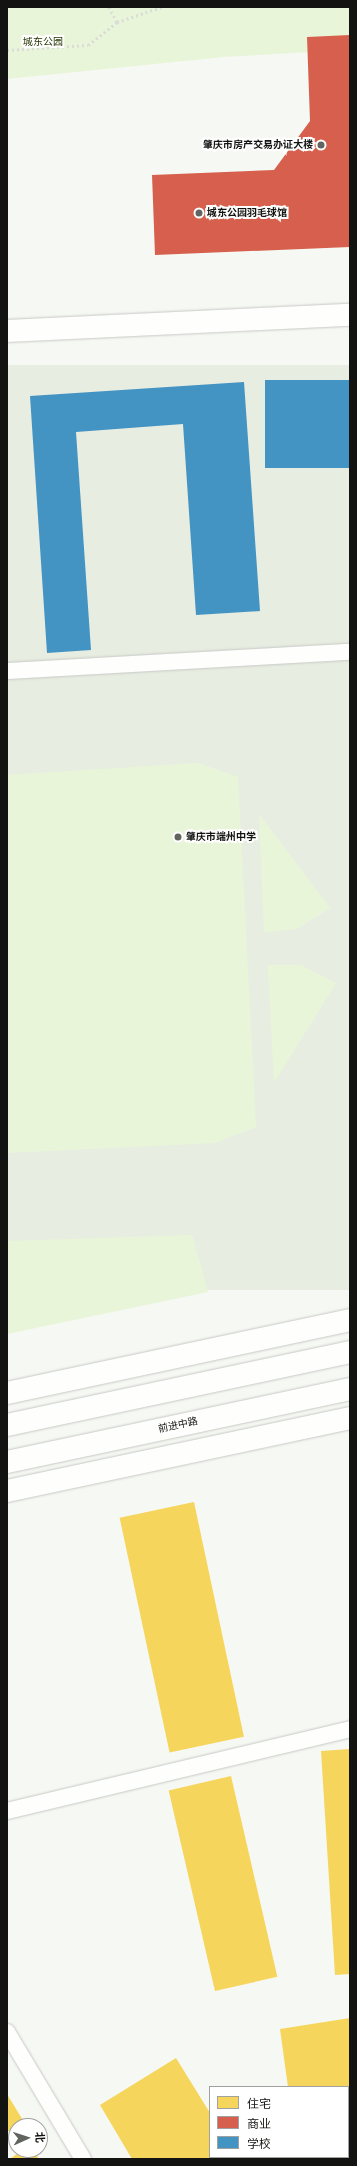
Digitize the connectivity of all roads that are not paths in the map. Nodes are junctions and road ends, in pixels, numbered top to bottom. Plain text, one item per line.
1 (350, 315) edge
2 (7, 331) edge
3 (350, 652) edge
4 (7, 671) edge
5 (350, 1320) edge
6 (350, 1352) edge
7 (350, 1389) edge
8 (7, 1393) edge
9 (350, 1418) edge
10 (7, 1425) edge
11 (7, 1462) edge
12 (7, 1491) edge
13 (350, 1729) edge
14 (7, 1812) edge
15 (7, 2032) edge
16 (83, 2159) edge

1 - 2 street
3 - 4 lane
5 - 8 street
6 - 10 street
7 - 11 street, 前进中路
9 - 12 street
13 - 14 lane
15 - 16 lane

